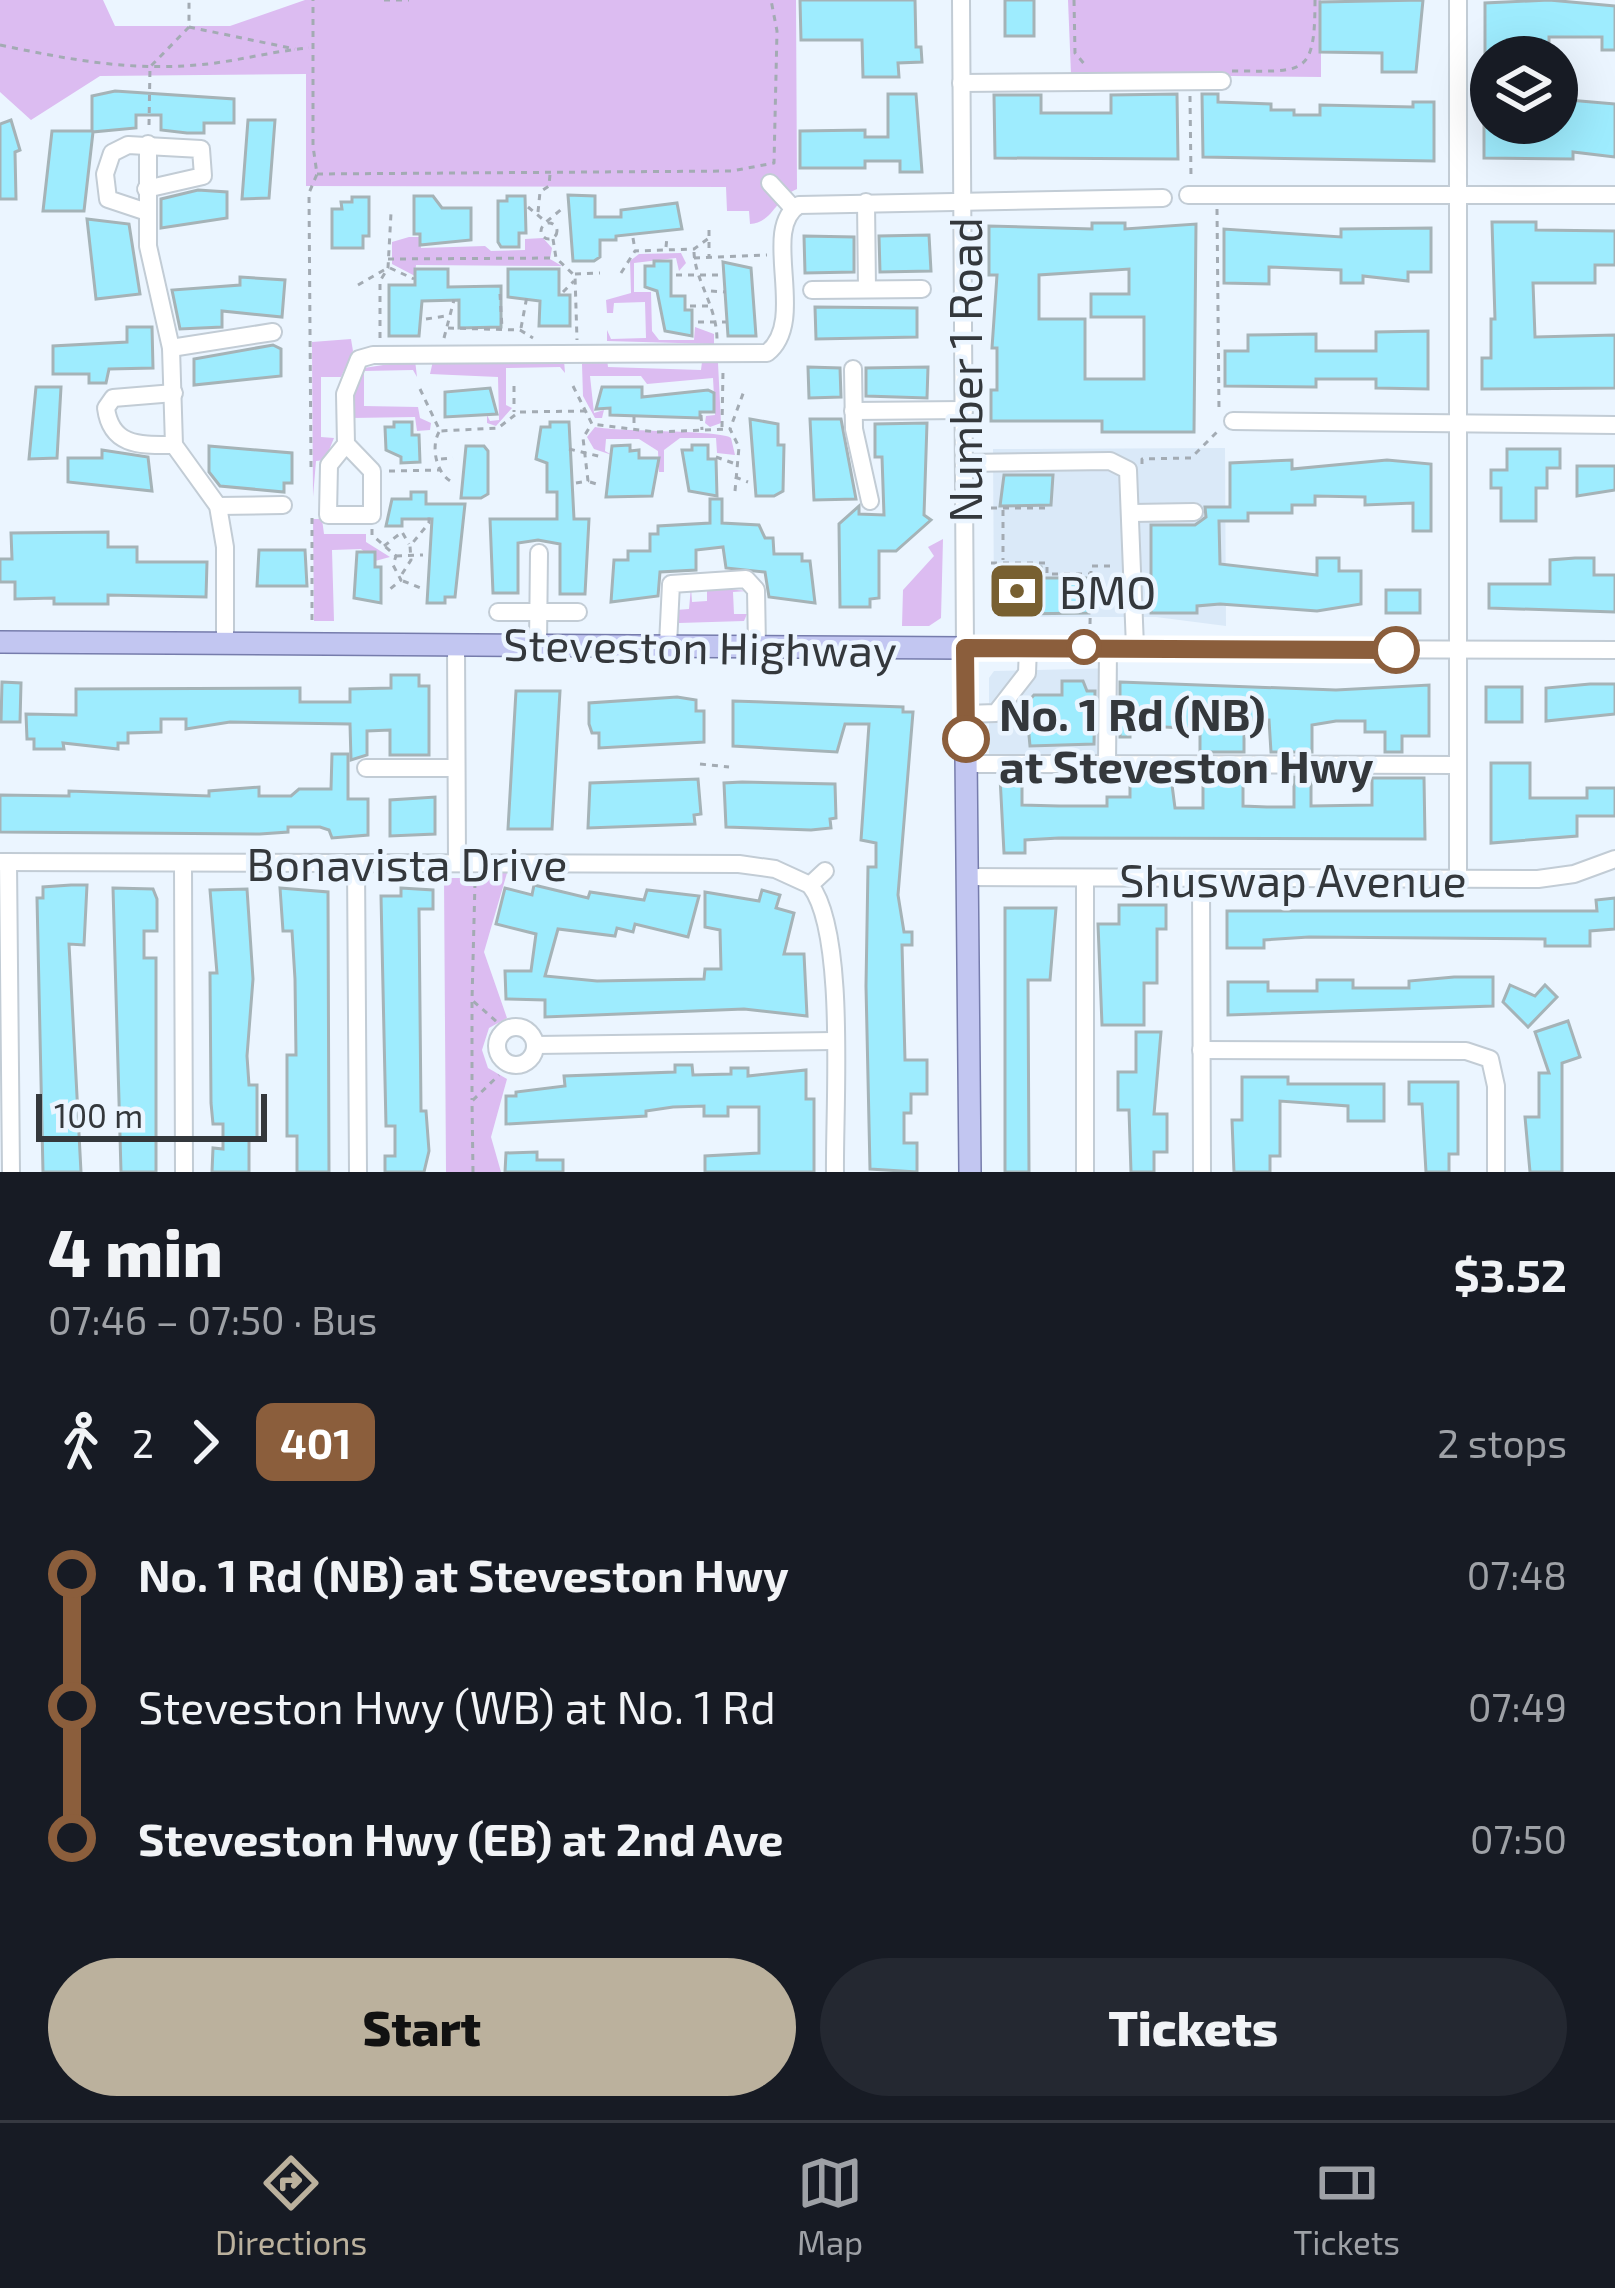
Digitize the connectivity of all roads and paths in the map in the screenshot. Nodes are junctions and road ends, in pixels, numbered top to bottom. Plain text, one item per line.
1 (189, 0) edge
2 (313, 0) edge
3 (384, 0) edge
4 (409, 0) edge
5 (771, 0) edge
6 (961, 0) edge
7 (1074, 0) edge
8 (1316, 0) edge
9 (1458, 0) edge
10 (189, 27) junction
11 (0, 45) edge
12 (311, 48) junction
13 (297, 49) junction
14 (149, 67) junction
15 (1096, 70) dead end
16 (1227, 76) joint
17 (1190, 81) junction
18 (961, 83) junction
19 (148, 144) junction
20 (550, 172) junction
21 (317, 174) junction
22 (770, 183) dead end
23 (146, 189) junction
24 (1190, 195) joint
25 (1615, 195) edge
26 (1163, 198) dead end
27 (1458, 198) junction
28 (963, 200) junction
29 (1217, 200) dead end
30 (866, 202) junction
31 (528, 207) dead end
32 (792, 207) junction
33 (562, 208) dead end
34 (147, 212) junction
35 (538, 212) junction
36 (392, 213) dead end
37 (546, 222) junction
38 (709, 230) dead end
39 (530, 235) dead end
40 (542, 235) junction
41 (667, 237) dead end
42 (553, 238) junction
43 (633, 238) dead end
44 (709, 238) junction
45 (665, 249) junction
46 (694, 249) junction
47 (635, 251) junction
48 (775, 255) dead end
49 (556, 258) junction
50 (694, 258) junction
51 (709, 258) junction
52 (388, 259) junction
53 (387, 269) junction
54 (601, 273) dead end
55 (621, 273) dead end
56 (676, 275) dead end
57 (700, 275) junction
58 (719, 275) dead end
59 (575, 277) junction
60 (414, 279) dead end
61 (358, 285) dead end
62 (922, 289) dead end
63 (709, 290) junction
64 (812, 290) dead end
65 (868, 290) junction
66 (563, 292) dead end
67 (726, 292) dead end
68 (500, 294) dead end
69 (527, 296) dead end
70 (454, 300) dead end
71 (690, 306) dead end
72 (712, 306) junction
73 (447, 316) junction
74 (426, 320) dead end
75 (698, 322) dead end
76 (716, 322) junction
77 (726, 322) dead end
78 (448, 328) junction
79 (502, 330) junction
80 (520, 330) junction
81 (273, 332) dead end
82 (544, 339) dead end
83 (560, 339) dead end
84 (380, 345) dead end
85 (442, 345) dead end
86 (171, 349) junction
87 (719, 352) junction
88 (853, 369) dead end
89 (514, 386) dead end
90 (573, 386) dead end
91 (419, 388) dead end
92 (744, 391) dead end
93 (174, 393) junction
94 (585, 410) junction
95 (964, 410) junction
96 (854, 411) junction
97 (514, 413) junction
98 (701, 415) dead end
99 (609, 417) dead end
100 (634, 417) dead end
101 (458, 419) dead end
102 (483, 421) dead end
103 (1226, 421) junction
104 (592, 424) junction
105 (606, 424) junction
106 (1458, 425) junction
107 (1615, 425) edge
108 (721, 428) junction
109 (634, 429) junction
110 (730, 429) junction
111 (458, 430) junction
112 (483, 430) junction
113 (440, 431) junction
114 (703, 432) junction
115 (572, 434) dead end
116 (584, 434) junction
117 (736, 436) junction
118 (748, 436) dead end
119 (346, 444) junction
120 (174, 445) junction
121 (425, 448) dead end
122 (433, 448) junction
123 (739, 448) junction
124 (749, 448) dead end
125 (569, 449) dead end
126 (586, 449) junction
127 (716, 457) dead end
128 (454, 458) dead end
129 (602, 458) dead end
130 (1191, 458) dead end
131 (439, 459) junction
132 (964, 463) junction
133 (735, 464) junction
134 (441, 470) junction
135 (372, 471) junction
136 (734, 476) junction
137 (589, 481) junction
138 (748, 482) dead end
139 (454, 483) dead end
140 (576, 483) dead end
141 (600, 485) dead end
142 (312, 486) dead end
143 (735, 491) dead end
144 (871, 501) dead end
145 (283, 505) dead end
146 (218, 506) junction
147 (991, 508) dead end
148 (1003, 508) junction
149 (1047, 508) dead end
150 (312, 510) dead end
151 (1194, 512) dead end
152 (1132, 513) junction
153 (429, 514) dead end
154 (372, 515) junction
155 (410, 546) junction
156 (384, 547) junction
157 (539, 554) dead end
158 (411, 555) junction
159 (423, 555) dead end
160 (396, 556) junction
161 (991, 563) dead end
162 (1003, 563) junction
163 (385, 565) dead end
164 (393, 565) junction
165 (1133, 566) junction
166 (1090, 574) junction
167 (401, 578) junction
168 (423, 589) dead end
169 (389, 590) dead end
170 (498, 612) dead end
171 (538, 612) junction
172 (578, 612) dead end
173 (312, 625) dead end
174 (1090, 625) dead end
175 (0, 642) edge
176 (225, 643) junction
177 (456, 644) junction
178 (538, 644) junction
179 (668, 644) junction
180 (757, 647) junction
181 (1135, 647) junction
182 (965, 648) junction
183 (1028, 648) junction
184 (1108, 648) junction
185 (1457, 650) junction
186 (1615, 650) edge
187 (965, 714) junction
188 (700, 764) dead end
189 (966, 764) junction
190 (1107, 764) junction
191 (1458, 765) junction
192 (729, 767) dead end
193 (366, 768) dead end
194 (455, 768) junction
195 (1615, 859) edge
196 (4, 862) edge
197 (457, 862) junction
198 (356, 863) junction
199 (183, 865) junction
200 (825, 871) dead end
201 (475, 874) dead end
202 (967, 877) junction
203 (1085, 878) junction
204 (1458, 878) junction
205 (1201, 880) junction
206 (810, 885) junction
207 (472, 1000) junction
208 (497, 1022) dead end
209 (833, 1041) junction
210 (536, 1045) dead end
211 (1201, 1050) junction
212 (499, 1075) dead end
213 (472, 1101) junction
214 (11, 1172) edge
215 (184, 1172) edge
216 (358, 1172) edge
217 (473, 1172) edge
218 (835, 1172) edge
219 (970, 1172) edge
220 (1085, 1172) edge
221 (1202, 1172) edge
222 (1496, 1172) edge

1 - 10 path
2 - 12 path
3 - 4 path
5 - 20 path
6 - 18 street, Number 1 Road
7 - 15 path
8 - 16 path
9 - 27 street
10 - 13 path
10 - 14 path
11 - 14 path
12 - 13 path
12 - 21 path
13 - 14 path
14 - 19 path
16 - 17 street
17 - 18 street
17 - 24 path
18 - 28 street, Number 1 Road
19 - 23 street
19 - 23 street
19 - 34 street
20 - 21 path
20 - 35 path
21 - 142 path
22 - 32 street
23 - 34 street
24 - 27 street
25 - 27 street
26 - 28 street
27 - 106 street
28 - 30 street
28 - 95 street, Number 1 Road
29 - 103 path
30 - 32 street
30 - 65 street
31 - 35 path
32 - 87 street
33 - 37 path
34 - 86 street
35 - 37 path
36 - 52 path
37 - 40 path
37 - 42 path
38 - 44 path
39 - 40 path
40 - 42 path
41 - 45 path
42 - 49 path
43 - 47 path
44 - 46 path
44 - 51 path
45 - 46 path
45 - 47 path
46 - 50 path
47 - 55 path
48 - 51 path
49 - 52 path
49 - 59 path
50 - 51 path
50 - 57 path
52 - 53 path
53 - 60 path
53 - 61 path
53 - 84 path
54 - 59 path
56 - 57 path
57 - 58 path
57 - 63 path
59 - 66 path
59 - 83 path
62 - 65 street
63 - 67 path
63 - 72 path
64 - 65 street
68 - 79 path
69 - 80 path
70 - 73 path
71 - 72 path
72 - 76 path
73 - 74 path
73 - 78 path
75 - 76 path
76 - 77 path
76 - 87 path
78 - 79 path
78 - 85 path
79 - 80 path
80 - 82 path
81 - 86 street
86 - 93 street
87 - 108 path
87 - 119 street
88 - 96 street
89 - 97 path
90 - 94 path
91 - 113 path
92 - 110 path
93 - 120 street
93 - 120 street
94 - 97 path
94 - 104 path
95 - 96 street
95 - 132 street, Number 1 Road
96 - 144 street
97 - 112 path
98 - 114 path
99 - 105 path
100 - 109 path
101 - 111 path
102 - 112 path
103 - 106 street
103 - 130 path
104 - 105 path
104 - 116 path
105 - 109 path
106 - 107 street
106 - 185 street
108 - 110 path
108 - 114 path
109 - 114 path
110 - 117 path
111 - 112 path
111 - 113 path
113 - 122 path
115 - 116 path
116 - 126 path
117 - 118 path
117 - 123 path
119 - 135 street
119 - 154 street
120 - 146 street
121 - 122 path
122 - 131 path
123 - 124 path
123 - 133 path
125 - 126 path
126 - 129 path
126 - 137 path
127 - 133 path
128 - 131 path
131 - 134 path
132 - 152 street
132 - 182 street, Number 1 Road
133 - 136 path
134 - 135 path
134 - 139 path
135 - 154 street
136 - 138 path
136 - 143 path
137 - 140 path
137 - 141 path
145 - 146 street
146 - 176 street
147 - 148 path
148 - 149 path
148 - 162 path
150 - 173 path
151 - 152 street
152 - 165 street
153 - 155 path
154 - 156 path
155 - 156 path
155 - 158 path
156 - 160 path
157 - 171 street
158 - 159 path
158 - 160 path
158 - 167 path
160 - 164 path
161 - 162 path
162 - 166 path
163 - 164 path
164 - 167 path
165 - 166 path
165 - 181 street
166 - 174 path
167 - 168 path
167 - 169 path
170 - 171 street
171 - 172 street
171 - 178 street
175 - 176 main road, Steveston Highway
176 - 177 main road, Steveston Highway
177 - 178 main road, Steveston Highway
177 - 194 street
178 - 179 main road, Steveston Highway
179 - 180 main road, Steveston Highway
179 - 180 street
180 - 182 main road, Steveston Highway
181 - 184 street, Steveston Highway
181 - 185 street, Steveston Highway
182 - 183 street, Steveston Highway
182 - 187 main road, Number 1 Road
183 - 184 street, Steveston Highway
183 - 187 street
184 - 190 street
185 - 186 street, Steveston Highway
185 - 191 street
187 - 189 main road, Number 1 Road
188 - 192 path
189 - 190 street
189 - 202 main road, Number 1 Road
190 - 191 street
191 - 204 street
193 - 194 street
194 - 197 street
195 - 204 street, Shuswap Avenue
196 - 199 street, Bonavista Drive
196 - 214 street
197 - 198 street, Bonavista Drive
197 - 206 street, Bonavista Drive
198 - 199 street, Bonavista Drive
198 - 216 street
199 - 215 street
200 - 206 street
201 - 207 path
202 - 203 street, Shuswap Avenue
202 - 219 main road, Number 1 Road
203 - 205 street, Shuswap Avenue
203 - 220 street
204 - 205 street, Shuswap Avenue
205 - 211 street
206 - 209 street
207 - 208 path
207 - 213 path
209 - 210 street
209 - 218 street
211 - 221 street
211 - 222 street
212 - 213 path
213 - 217 path

